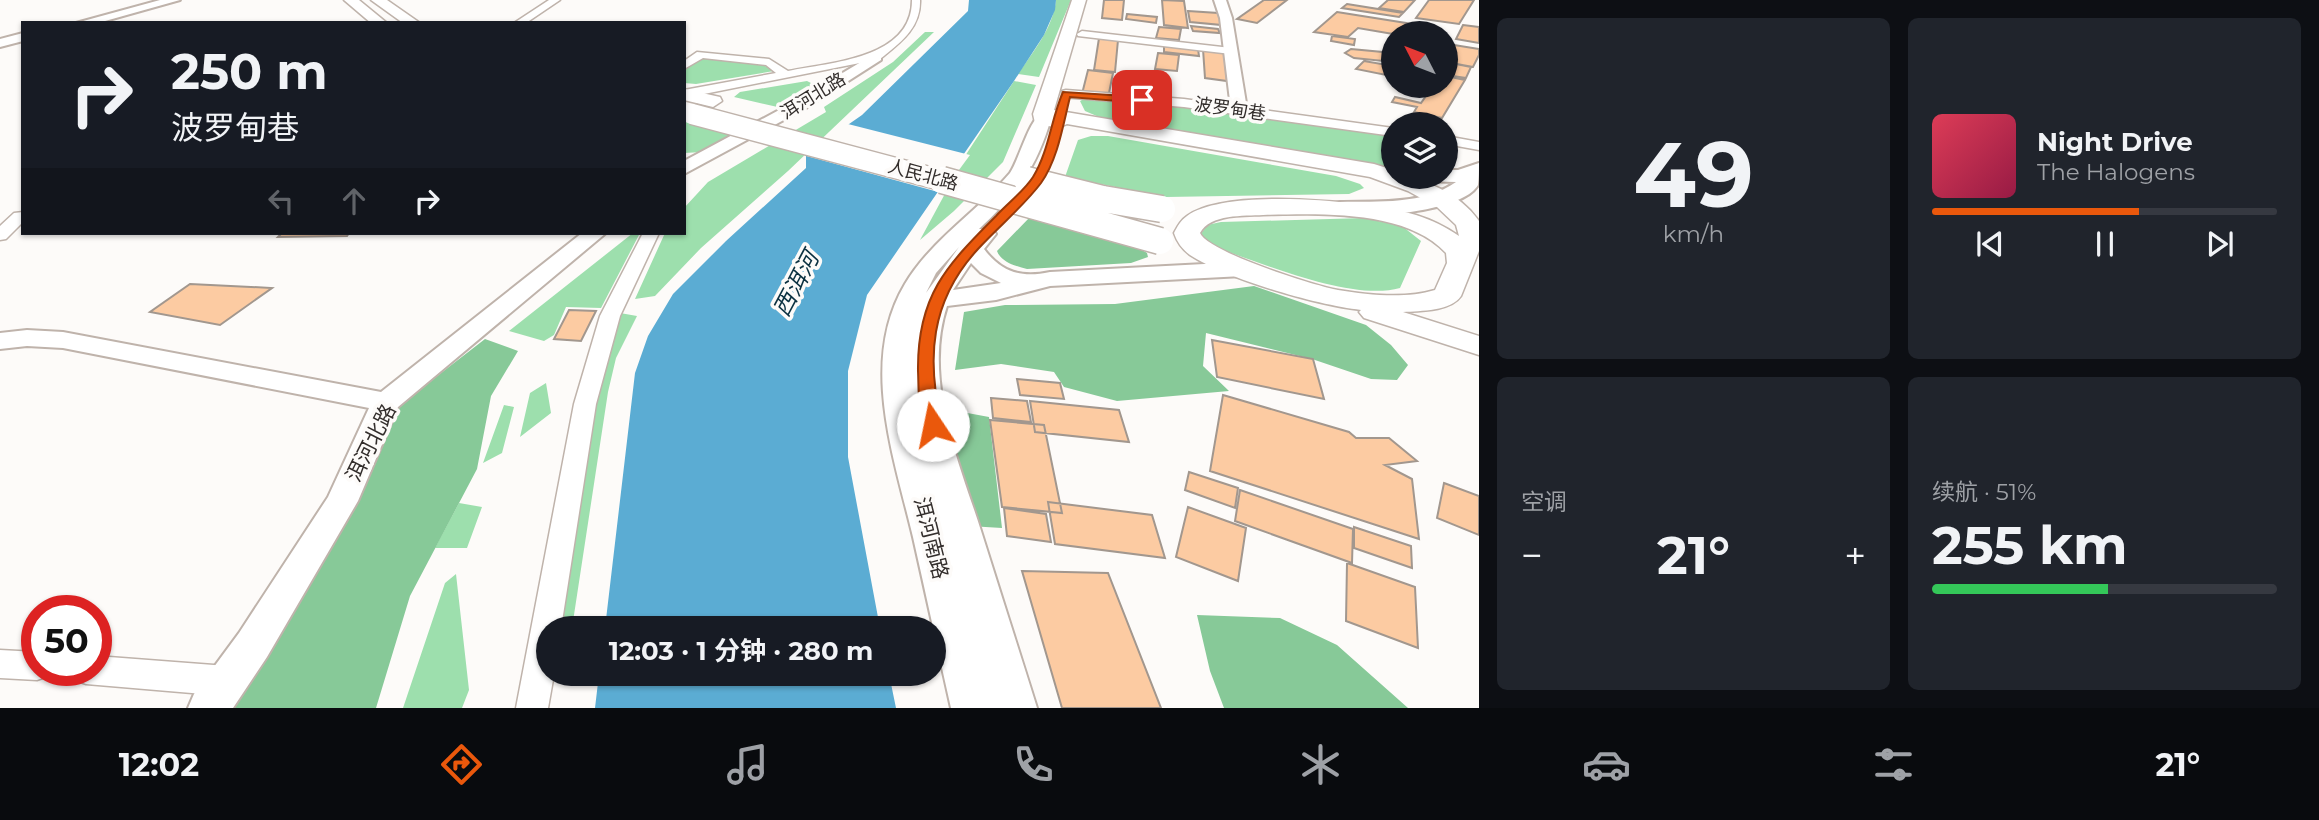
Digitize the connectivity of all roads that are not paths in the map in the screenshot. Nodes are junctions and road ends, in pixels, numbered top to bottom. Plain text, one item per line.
1 (174, 0) edge
2 (351, 0) edge
3 (379, 0) edge
4 (555, 0) edge
5 (916, 0) edge
6 (1079, 0) edge
7 (1091, 0) edge
8 (1220, 0) edge
9 (90, 21) edge
10 (377, 21) edge
11 (410, 21) edge
12 (522, 21) edge
13 (1083, 34) junction
14 (21, 38) edge
15 (0, 43) edge
16 (1231, 51) junction
17 (876, 57) junction
18 (686, 65) edge
19 (785, 74) junction
20 (686, 103) edge
21 (1239, 109) junction
22 (1054, 113) junction
23 (1381, 130) edge
24 (1458, 143) edge
25 (1479, 146) edge
26 (970, 166) dead end
27 (686, 168) edge
28 (1479, 168) edge
29 (1367, 170) junction
30 (1381, 172) edge
31 (996, 173) dead end
32 (1458, 176) edge
33 (1439, 199) junction
34 (1334, 208) junction
35 (1235, 210) junction
36 (20, 216) dead end
37 (1476, 232) edge
38 (0, 235) edge
39 (593, 235) edge
40 (650, 235) edge
41 (967, 240) junction
42 (1243, 269) junction
43 (1456, 278) junction
44 (1032, 285) junction
45 (1333, 298) junction
46 (922, 301) junction
47 (1479, 333) edge
48 (0, 341) edge
49 (1479, 346) edge
50 (386, 402) junction
51 (0, 664) edge
52 (21, 665) edge
53 (112, 672) edge
54 (227, 681) junction
55 (209, 708) edge
56 (532, 708) edge
57 (973, 708) edge
58 (1015, 708) edge

1 - 9 street
2 - 10 main road
3 - 11 main road
4 - 12 street
5 - 17 street, 洱河北路
6 - 22 main road, 洱河南路
7 - 13 main road, 洱河南路
8 - 16 street
13 - 16 street
13 - 22 main road, 洱河南路
14 - 15 street
16 - 21 street
17 - 19 street
17 - 27 street, 洱河北路
18 - 19 street
19 - 20 street
20 - 26 main road, 人民北路
20 - 42 main road, 人民北路, bridge
21 - 22 street, 波罗甸巷
21 - 23 street, 波罗甸巷
22 - 29 main road
22 - 34 main road
22 - 41 main road, 洱河南路
24 - 25 street
28 - 32 main road
28 - 33 main road
29 - 30 main road
29 - 33 main road
31 - 35 main road, bridge
33 - 34 main road
33 - 37 main road
34 - 35 main road
34 - 43 main road
35 - 42 main road
36 - 38 street
37 - 43 main road
39 - 50 street, 洱河北路
40 - 56 street
41 - 44 main road
41 - 46 main road, 洱河南路
42 - 44 main road
42 - 45 main road
43 - 45 main road
43 - 47 main road
44 - 46 main road
45 - 49 main road
46 - 57 main road, 洱河南路
46 - 58 main road, 洱河南路
48 - 50 street
50 - 54 street, 洱河北路
51 - 52 street
53 - 54 street
54 - 55 street, 洱河北路

